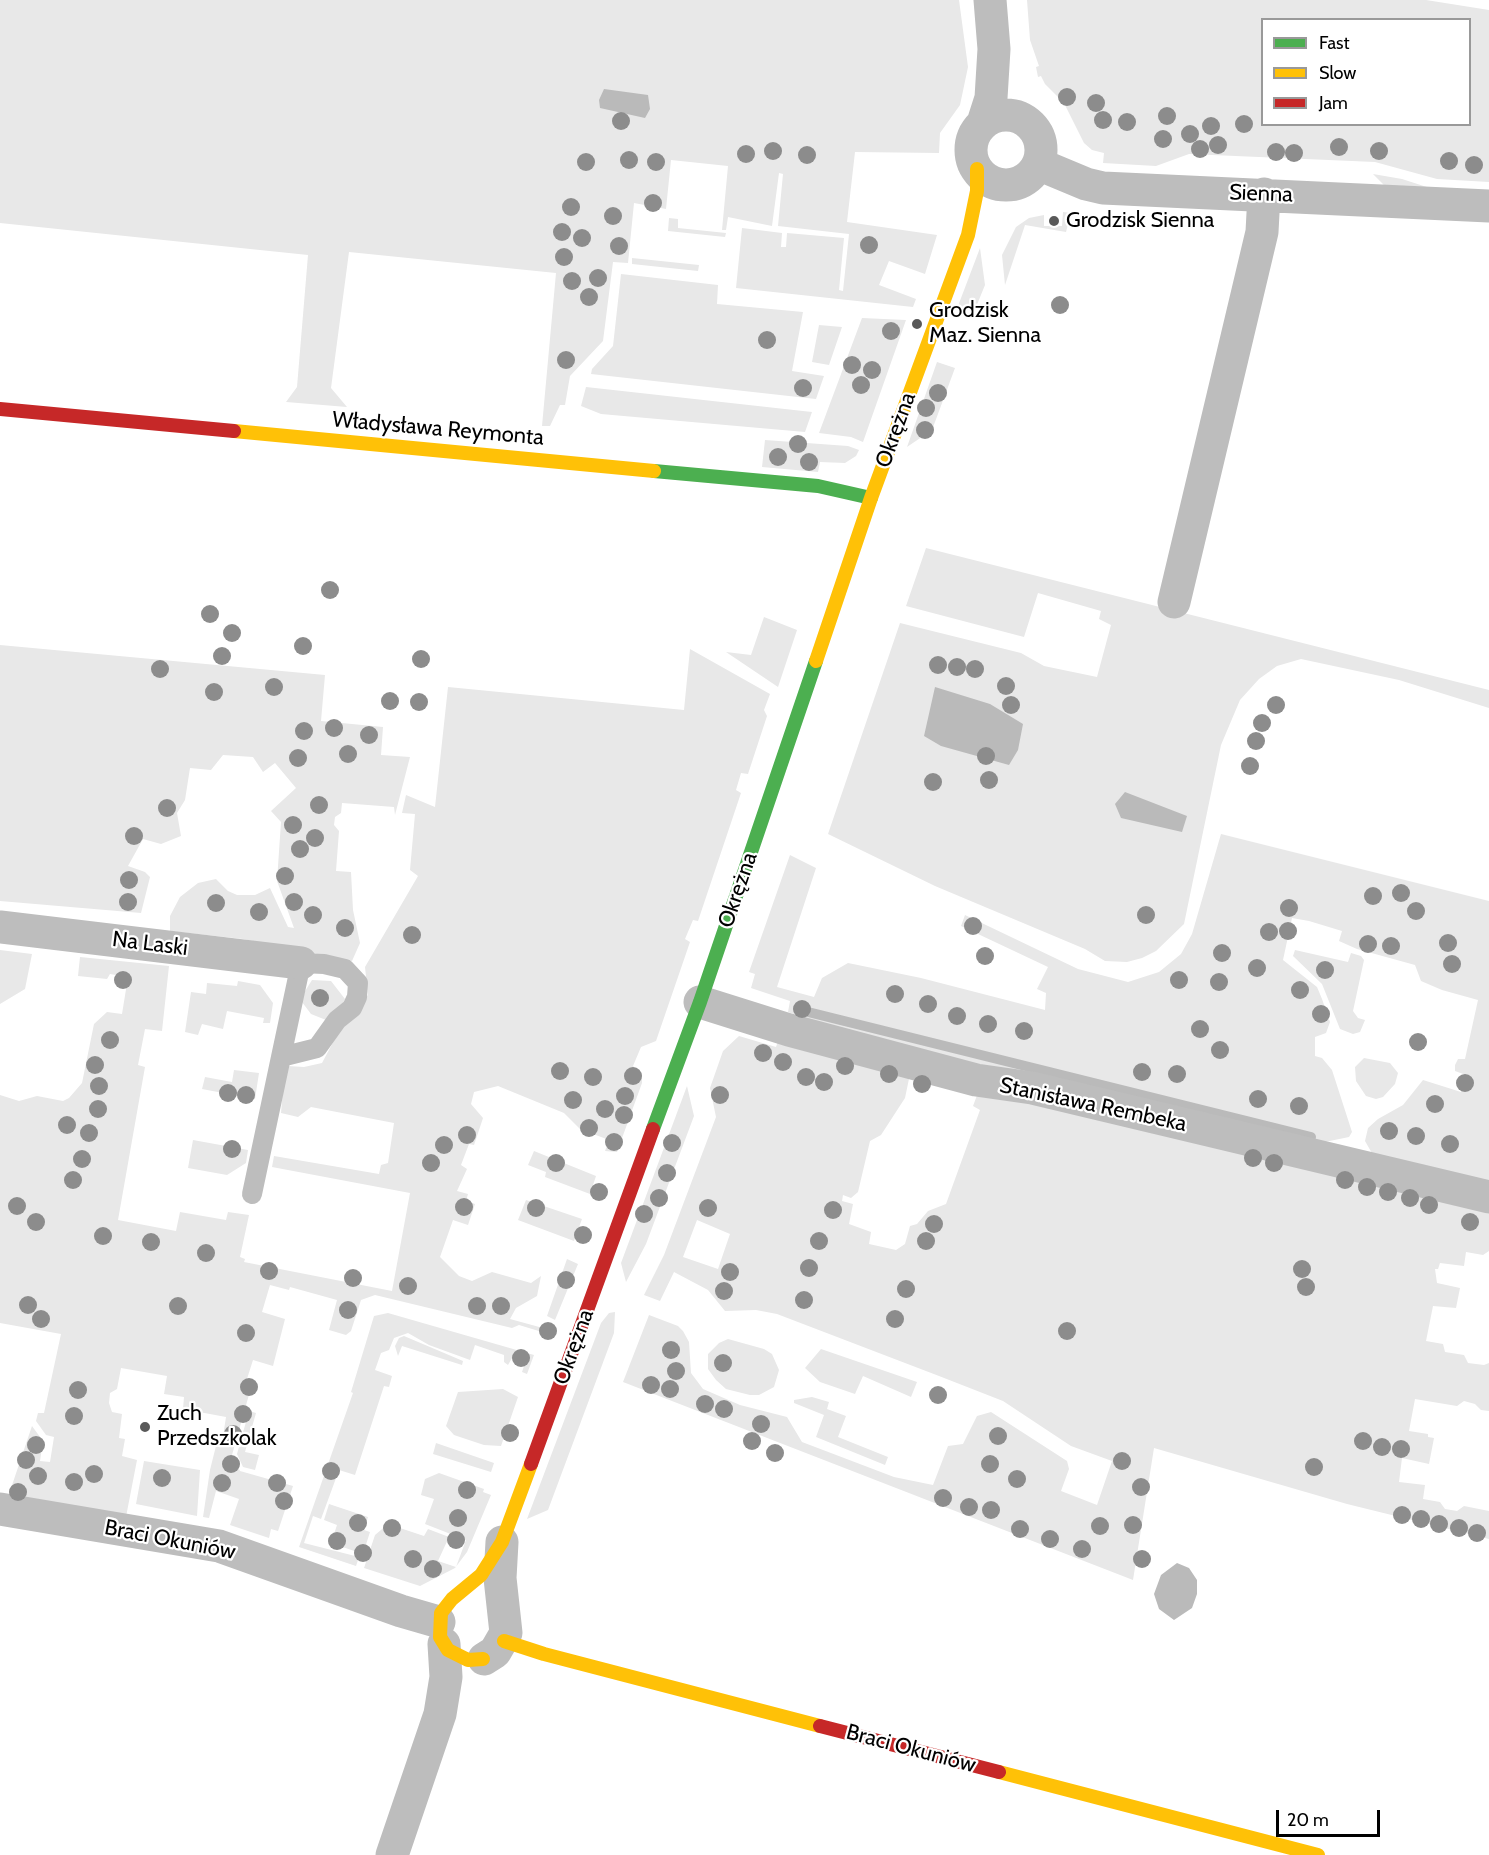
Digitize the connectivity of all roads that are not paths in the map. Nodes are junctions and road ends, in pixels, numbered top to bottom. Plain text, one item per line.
1 (990, 0) edge
2 (994, 49) junction
3 (1026, 121) junction
4 (984, 123) junction
5 (1038, 164) junction
6 (991, 177) junction
7 (1264, 194) junction
8 (1489, 206) edge
9 (968, 235) joint
10 (0, 409) edge
11 (870, 498) junction
12 (1174, 603) dead end
13 (0, 927) edge
14 (300, 963) junction
15 (700, 1002) junction
16 (281, 1057) junction
17 (252, 1194) dead end
18 (1489, 1197) edge
19 (0, 1509) edge
20 (502, 1542) junction
21 (460, 1595) junction
22 (441, 1633) junction
23 (496, 1637) junction
24 (440, 1714) junction
25 (392, 1855) edge
26 (1318, 1855) edge

1 - 2 street
2 - 3 street
2 - 4 street
3 - 4 street
3 - 5 street
4 - 6 street
5 - 6 street
5 - 7 street, Sienna
6 - 9 street, Okrężna
7 - 8 street, Sienna
7 - 12 street
9 - 11 street, Okrężna
10 - 11 street, Władysława Reymonta
11 - 15 street, Okrężna
13 - 14 street, Na Laski
14 - 16 lane
14 - 16 lane
15 - 18 street, Stanisława Rembeka
15 - 20 street, Okrężna
16 - 17 lane
19 - 22 street, Braci Okuniów
20 - 21 street, Okrężna
20 - 23 street, Okrężna
21 - 22 street, Okrężna
21 - 23 street
22 - 23 street
22 - 24 street
23 - 24 street
23 - 26 street, Braci Okuniów
24 - 25 street

